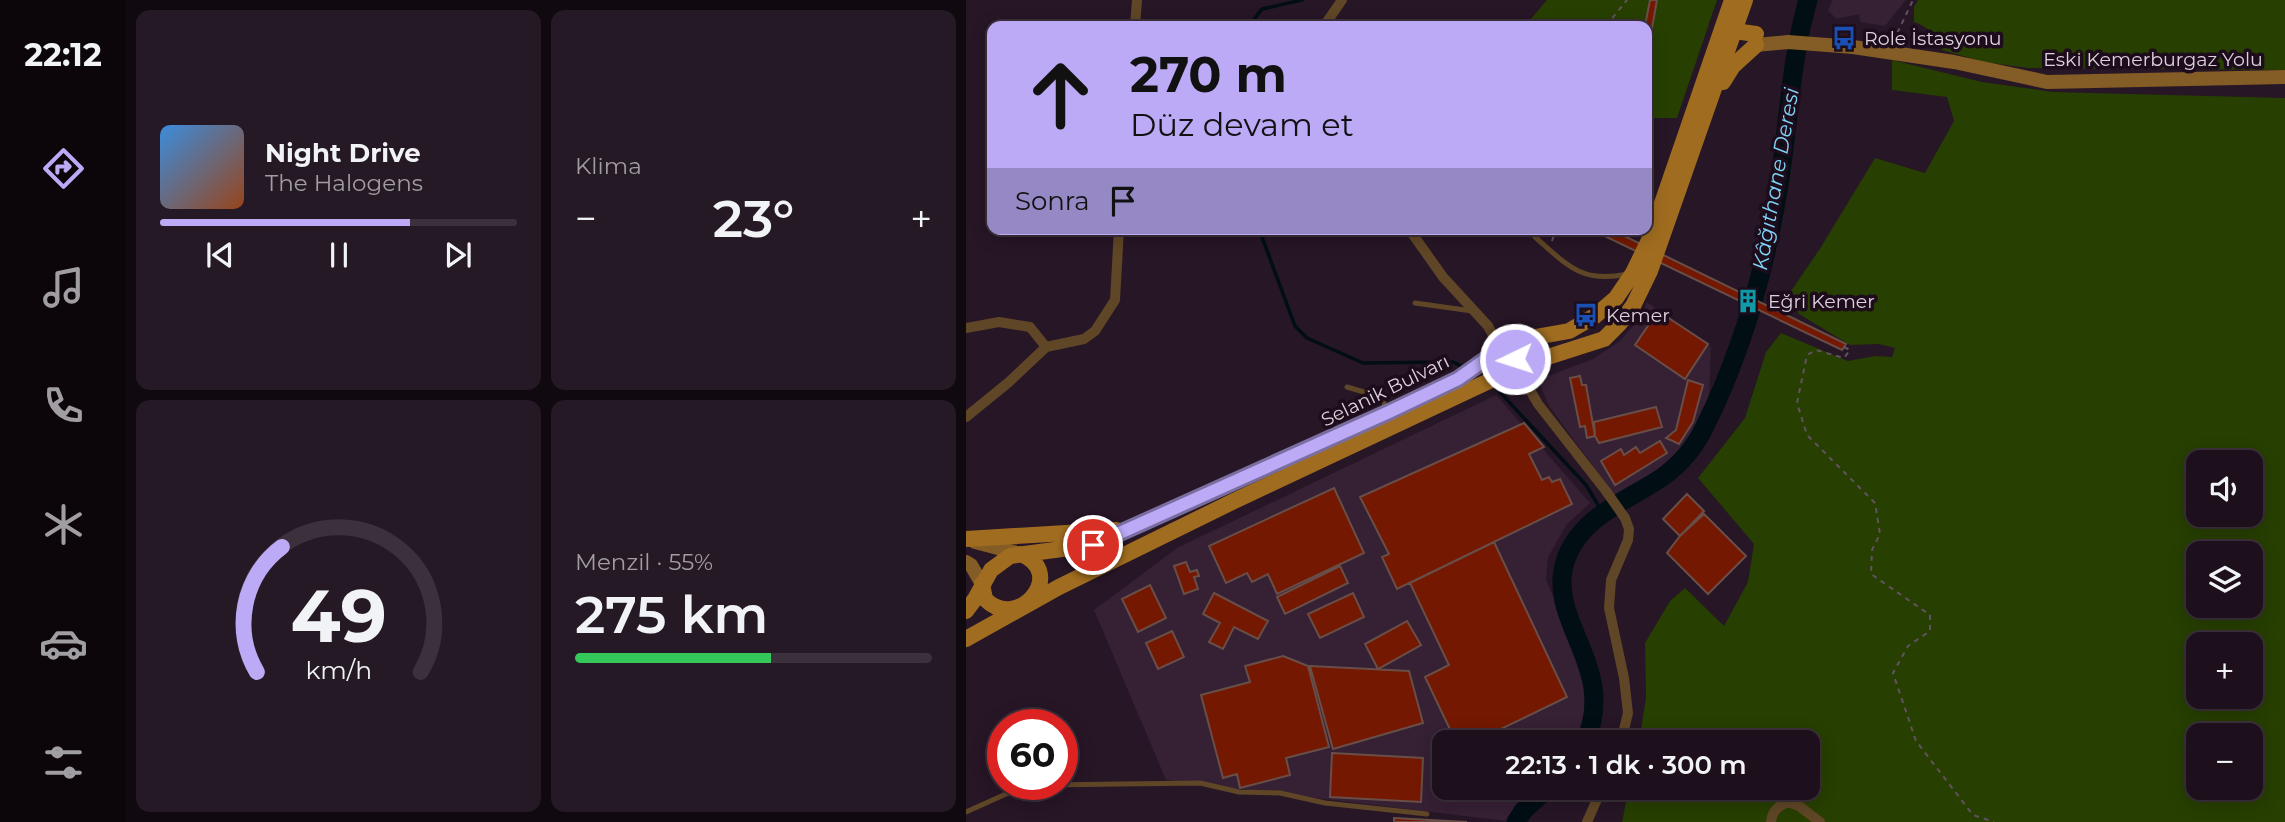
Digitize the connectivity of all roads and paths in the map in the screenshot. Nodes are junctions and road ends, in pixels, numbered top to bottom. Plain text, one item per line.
1 (1137, 0) edge
2 (1342, 0) edge
3 (1627, 0) edge
4 (1913, 0) edge
5 (1740, 1) edge
6 (1135, 21) edge
7 (1327, 21) edge
8 (1610, 21) edge
9 (1729, 33) junction
10 (1756, 39) junction
11 (1888, 52) junction
12 (2285, 77) edge
13 (1710, 100) junction
14 (1652, 233) edge
15 (1119, 235) edge
16 (1413, 235) edge
17 (1554, 235) edge
18 (1651, 235) edge
19 (1535, 237) dead end
20 (1549, 249) junction
21 (1633, 273) junction
22 (1415, 303) dead end
23 (1475, 311) junction
24 (966, 328) edge
25 (1569, 331) junction
26 (1046, 347) junction
27 (1844, 347) dead end
28 (1499, 351) junction
29 (1523, 365) junction
30 (1346, 387) dead end
31 (1389, 412) junction
32 (966, 417) edge
33 (1191, 502) junction
34 (1201, 517) junction
35 (1132, 529) junction
36 (966, 539) edge
37 (1021, 554) junction
38 (966, 562) edge
39 (982, 584) junction
40 (1027, 604) junction
41 (966, 611) edge
42 (966, 639) edge
43 (1624, 730) edge
44 (1597, 800) edge
45 (966, 812) edge
46 (1427, 814) dead end
47 (1587, 822) edge
48 (1771, 822) edge
49 (1820, 822) edge
50 (1994, 822) edge

1 - 6 street
2 - 7 street
3 - 8 path
4 - 11 path
5 - 9 main road
5 - 10 main road
9 - 10 main road
9 - 13 main road, Selanik Bulvarı
9 - 14 main road, Selanik Bulvarı
10 - 11 main road, Eski Kemerburgaz Yolu
10 - 13 main road
11 - 12 main road, Eski Kemerburgaz Yolu
13 - 29 main road, Selanik Bulvarı
15 - 26 street
16 - 23 street
17 - 20 path
18 - 21 main road, Selanik Bulvarı
19 - 20 lane
20 - 21 lane
21 - 25 main road, Selanik Bulvarı
22 - 23 lane
23 - 28 street
24 - 26 street
25 - 28 main road, Selanik Bulvarı
25 - 29 main road
26 - 32 street
27 - 50 path
28 - 29 main road
28 - 31 main road, Selanik Bulvarı
29 - 34 main road, Selanik Bulvarı
29 - 43 street
30 - 31 lane
31 - 33 main road, Selanik Bulvarı
33 - 34 main road
33 - 35 main road, Selanik Bulvarı
34 - 40 main road, Selanik Bulvarı
35 - 36 main road
35 - 37 main road, Selanik Bulvarı
36 - 37 main road
37 - 39 main road
37 - 40 main road
38 - 39 main road
39 - 40 main road
39 - 41 main road
40 - 42 main road, Selanik Bulvarı
44 - 47 street
45 - 46 lane
48 - 49 street

